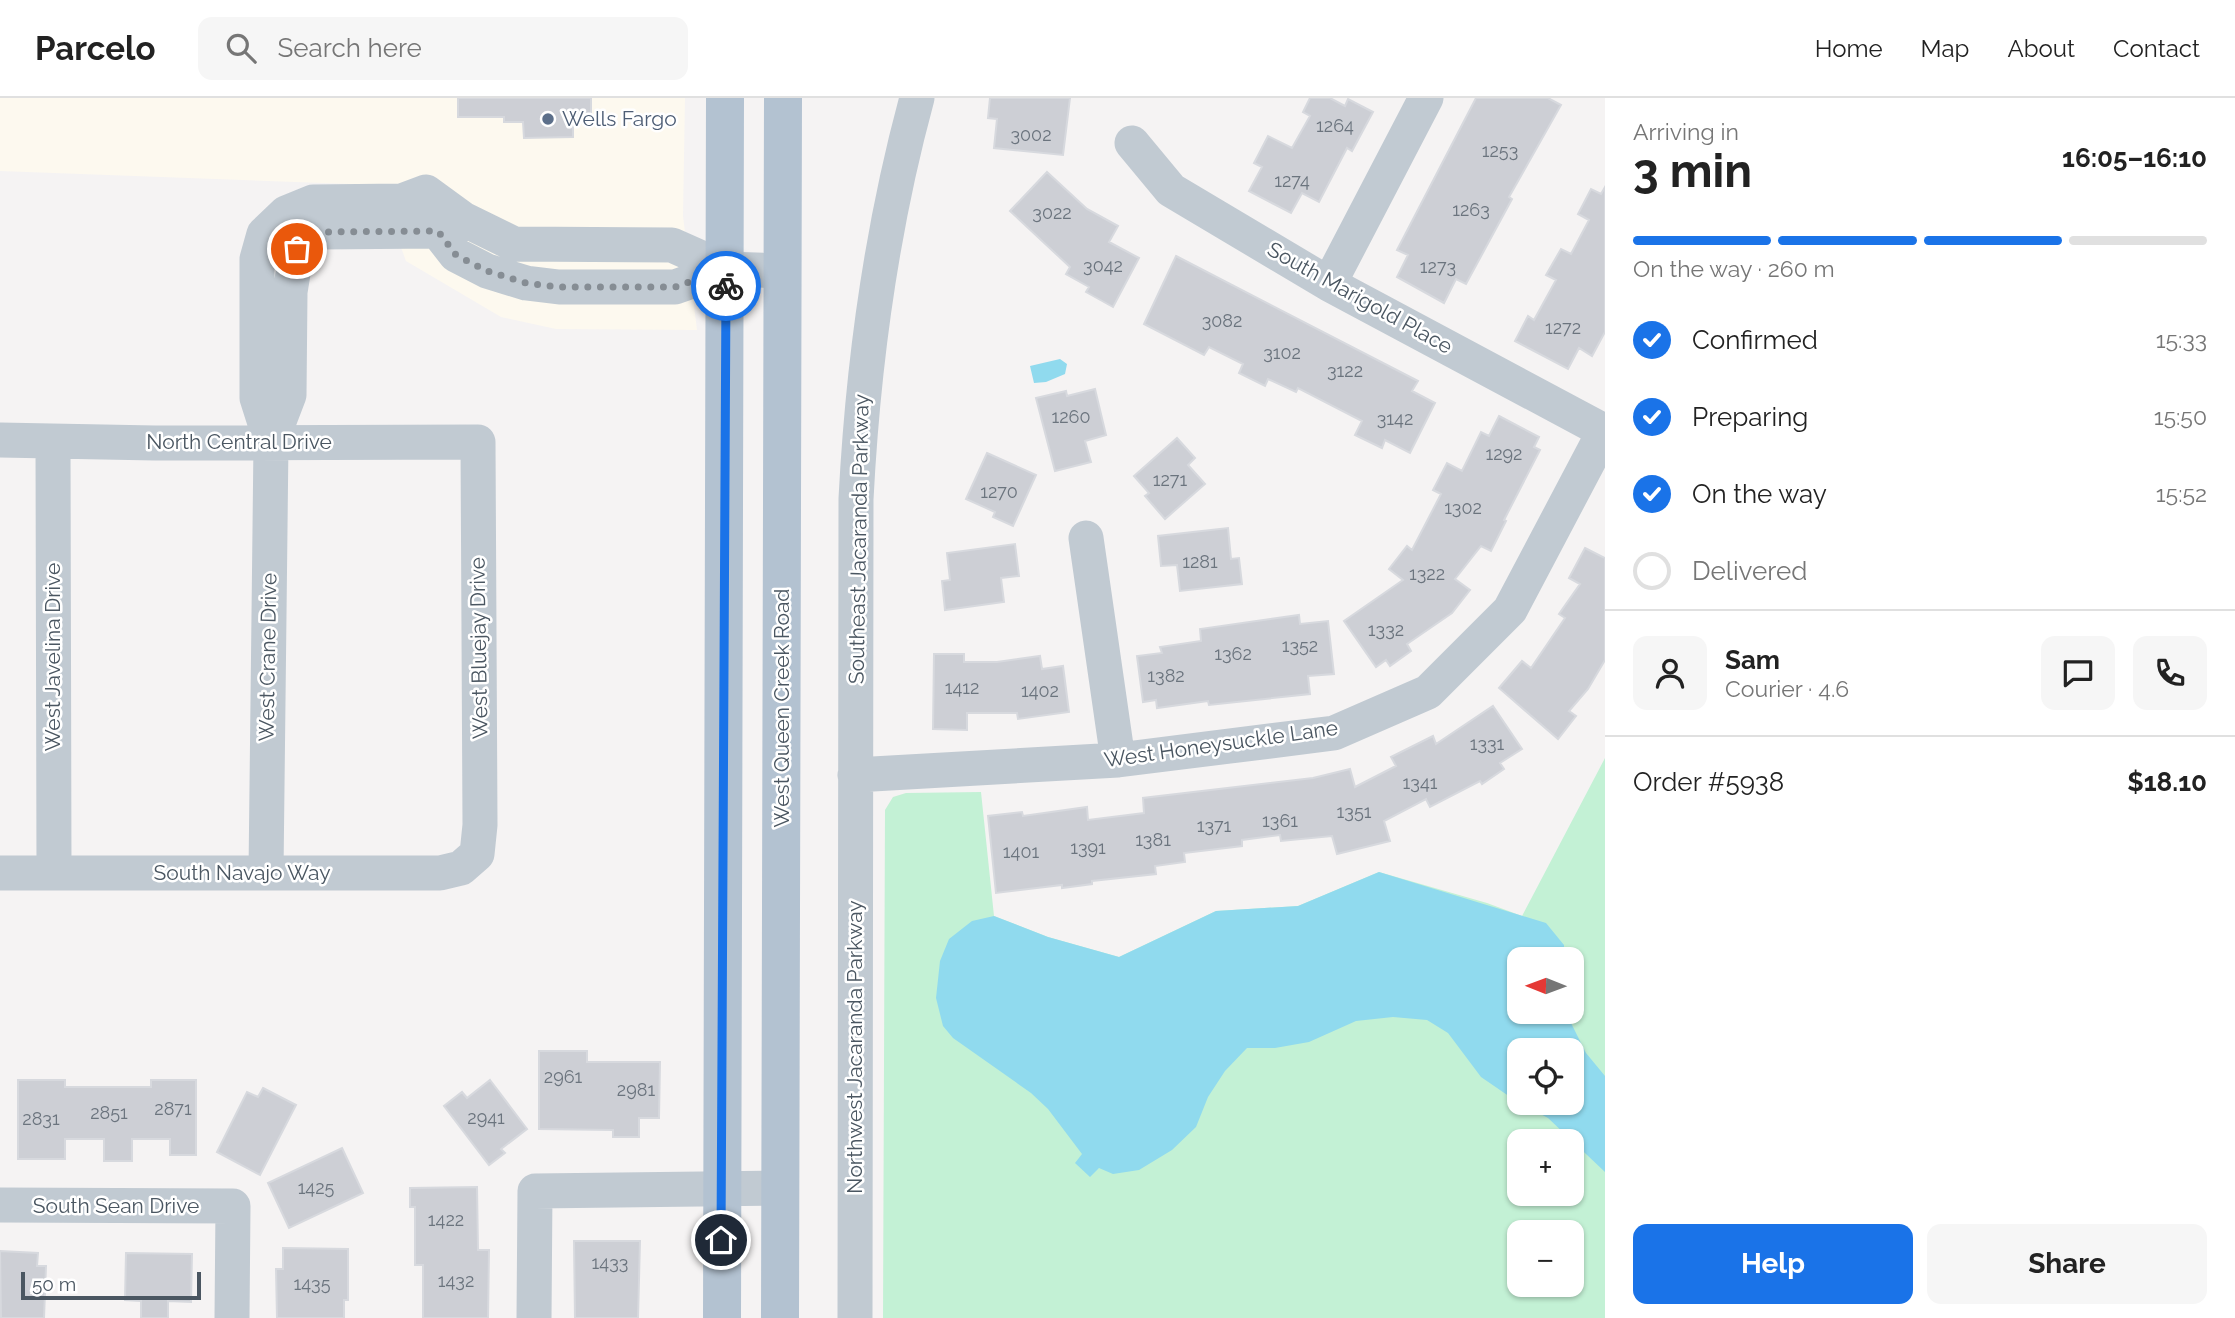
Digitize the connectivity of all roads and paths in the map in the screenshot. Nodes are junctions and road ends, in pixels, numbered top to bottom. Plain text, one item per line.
1 (725, 98) edge
2 (783, 98) edge
3 (917, 98) edge
4 (1426, 98) edge
5 (1132, 143) dead end
6 (426, 192) junction
7 (438, 231) junction
8 (726, 269) junction
9 (783, 271) junction
10 (1329, 284) junction
11 (1605, 430) edge
12 (0, 440) edge
13 (53, 442) junction
14 (271, 442) junction
15 (478, 442) joint
16 (1086, 538) dead end
17 (1118, 760) junction
18 (855, 775) junction
19 (477, 854) joint
20 (0, 873) edge
21 (54, 873) junction
22 (266, 873) junction
23 (721, 1188) junction
24 (780, 1188) junction
25 (0, 1205) edge
26 (232, 1318) edge
27 (534, 1318) edge
28 (722, 1318) edge
29 (780, 1318) edge
30 (855, 1318) edge

1 - 8 main road
2 - 9 main road, West Queen Creek Road
3 - 18 street, Southeast Jacaranda Parkway
4 - 10 street
5 - 10 street, South Marigold Place
6 - 7 street
6 - 8 street
6 - 14 street, West Crane Drive
7 - 8 street
7 - 14 street, West Crane Drive
8 - 9 street
8 - 23 main road
9 - 24 main road, West Queen Creek Road
10 - 11 street, South Marigold Place
11 - 17 street, West Honeysuckle Lane
12 - 13 street, North Central Drive
13 - 14 street, North Central Drive
13 - 21 street, West Javelina Drive
14 - 15 street, North Central Drive
14 - 22 street, West Crane Drive
15 - 19 street, West Bluejay Drive
16 - 17 street
17 - 18 street, West Honeysuckle Lane
18 - 30 street, Northwest Jacaranda Parkway
19 - 22 street, South Navajo Way
20 - 21 street, South Navajo Way
21 - 22 street, South Navajo Way
23 - 24 street
23 - 27 street
23 - 28 main road
24 - 29 main road, West Queen Creek Road
25 - 26 street, South Sean Drive

